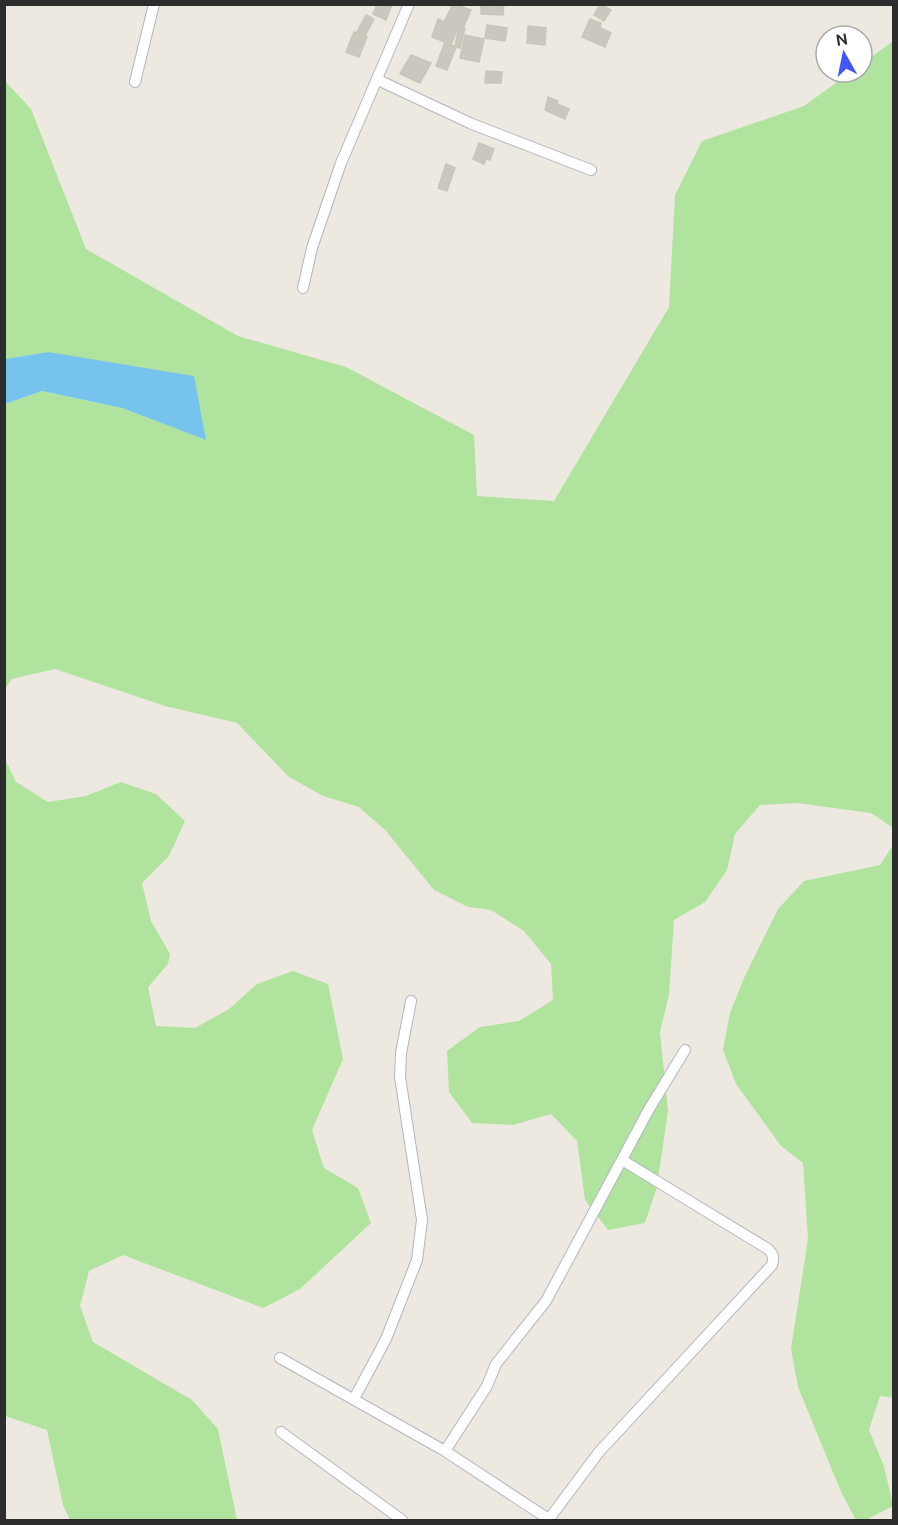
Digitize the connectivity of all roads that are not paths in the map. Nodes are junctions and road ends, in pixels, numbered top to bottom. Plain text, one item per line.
1 (153, 4) edge
2 (409, 4) edge
3 (378, 80) junction
4 (135, 82) dead end
5 (591, 170) dead end
6 (303, 288) dead end
7 (411, 1001) dead end
8 (685, 1050) dead end
9 (622, 1160) junction
10 (280, 1358) dead end
11 (354, 1399) junction
12 (281, 1432) dead end
13 (445, 1451) junction
14 (550, 1520) edge
15 (402, 1521) edge

1 - 4 street
2 - 3 street
3 - 5 street
3 - 6 street
7 - 11 street
8 - 9 street
9 - 13 street
9 - 14 street
10 - 11 street
11 - 13 street
12 - 15 street
13 - 14 street

